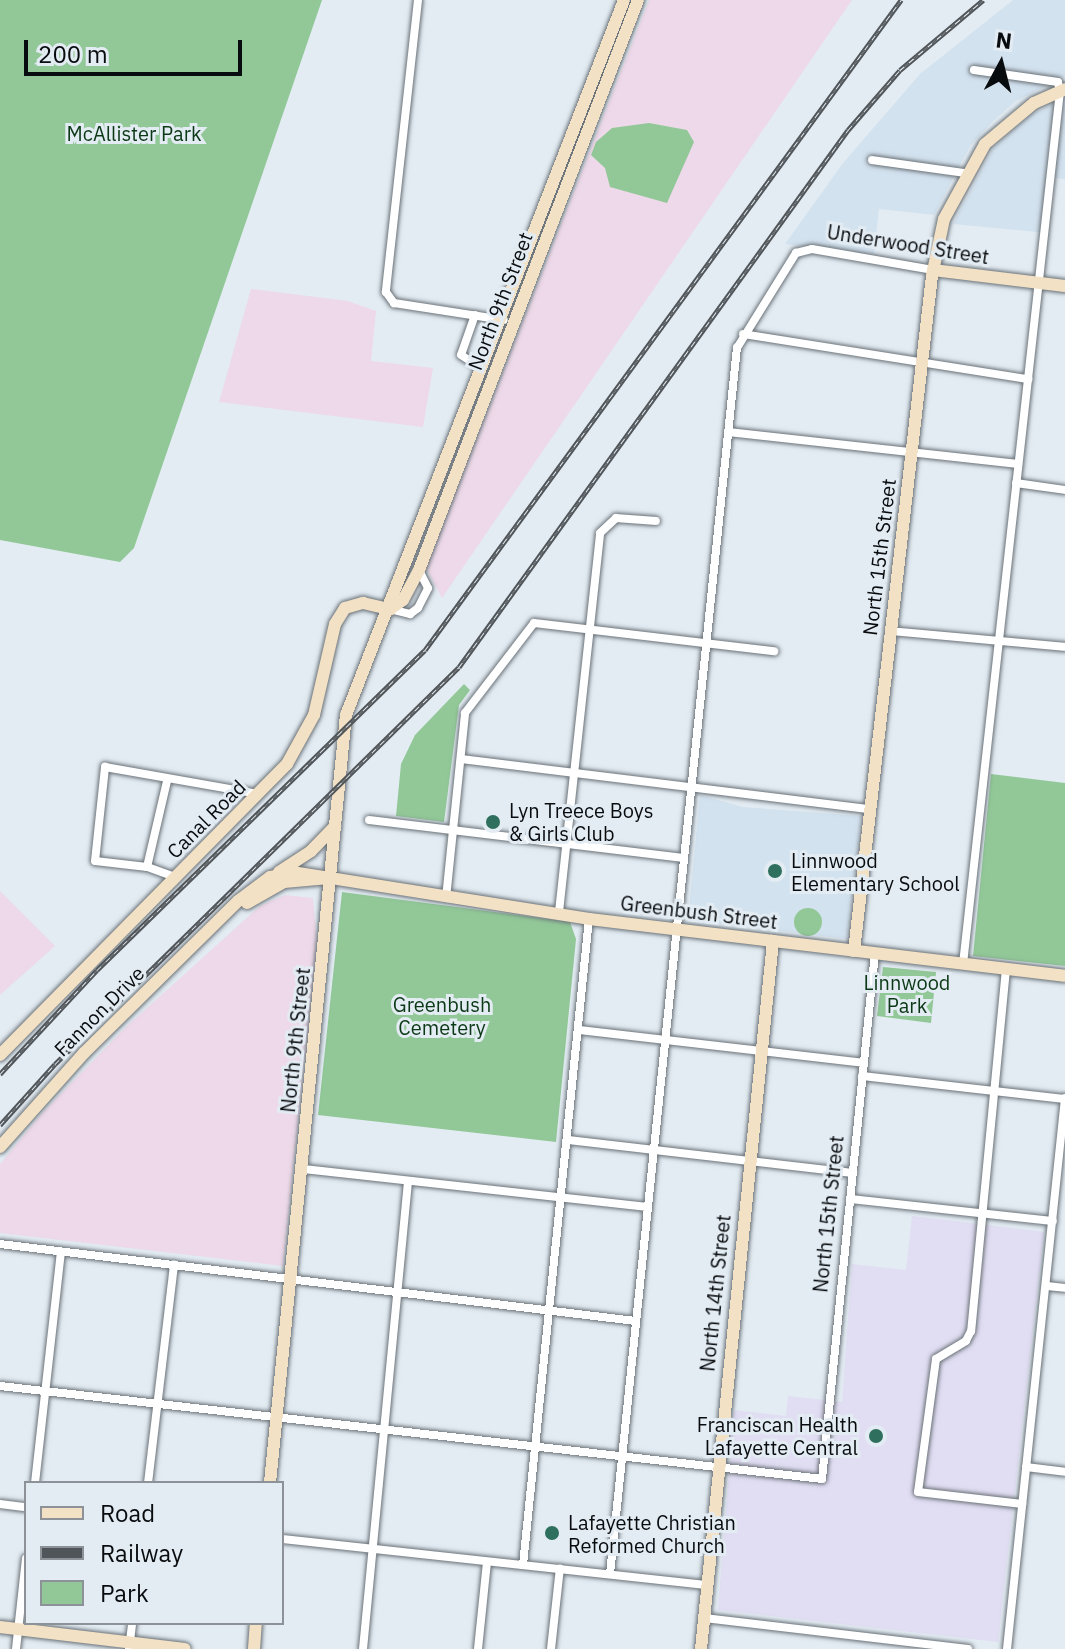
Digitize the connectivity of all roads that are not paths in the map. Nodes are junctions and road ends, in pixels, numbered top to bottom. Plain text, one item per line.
1 (418, 0) edge
2 (624, 0) edge
3 (638, 0) edge
4 (974, 70) dead end
5 (1063, 90) edge
6 (872, 160) dead end
7 (965, 173) junction
8 (933, 270) junction
9 (1038, 283) junction
10 (1065, 286) edge
11 (475, 315) junction
12 (499, 319) junction
13 (514, 321) junction
14 (743, 334) junction
15 (923, 363) junction
16 (481, 368) junction
17 (1028, 379) junction
18 (728, 432) junction
19 (912, 453) junction
20 (1018, 464) junction
21 (1016, 483) junction
22 (1065, 490) edge
23 (656, 521) dead end
24 (390, 609) junction
25 (589, 628) junction
26 (890, 631) junction
27 (999, 641) junction
28 (705, 642) junction
29 (1065, 647) edge
30 (774, 651) dead end
31 (461, 759) junction
32 (575, 773) junction
33 (167, 781) junction
34 (690, 786) junction
35 (259, 794) junction
36 (870, 809) junction
37 (369, 820) dead end
38 (335, 826) junction
39 (453, 830) junction
40 (567, 845) junction
41 (682, 858) junction
42 (147, 867) junction
43 (175, 877) junction
44 (270, 877) junction
45 (329, 878) junction
46 (446, 898) junction
47 (232, 910) junction
48 (559, 912) junction
49 (589, 919) junction
50 (674, 929) junction
51 (773, 941) junction
52 (854, 951) junction
53 (875, 953) junction
54 (963, 964) junction
55 (1006, 969) junction
56 (1065, 976) edge
57 (579, 1030) junction
58 (664, 1039) junction
59 (761, 1052) junction
60 (0, 1055) edge
61 (863, 1063) junction
62 (862, 1076) junction
63 (993, 1091) junction
64 (1065, 1099) edge
65 (568, 1140) junction
66 (0, 1147) edge
67 (652, 1152) junction
68 (749, 1162) junction
69 (303, 1169) junction
70 (853, 1173) junction
71 (408, 1181) junction
72 (1061, 1183) edge
73 (561, 1199) junction
74 (850, 1199) junction
75 (646, 1207) junction
76 (981, 1213) junction
77 (1053, 1221) junction
78 (0, 1244) edge
79 (61, 1251) junction
80 (174, 1265) junction
81 (291, 1278) junction
82 (1047, 1286) junction
83 (1065, 1288) edge
84 (397, 1291) junction
85 (551, 1309) junction
86 (635, 1321) junction
87 (0, 1386) edge
88 (45, 1391) junction
89 (157, 1404) junction
90 (277, 1417) junction
91 (385, 1429) junction
92 (536, 1447) junction
93 (621, 1455) junction
94 (719, 1467) junction
95 (1026, 1467) junction
96 (1065, 1472) edge
97 (35, 1481) edge
98 (148, 1481) edge
99 (270, 1481) edge
100 (0, 1504) edge
101 (1022, 1504) junction
102 (24, 1507) edge
103 (284, 1539) edge
104 (373, 1550) junction
105 (487, 1562) junction
106 (523, 1565) junction
107 (560, 1568) junction
108 (610, 1574) junction
109 (24, 1576) edge
110 (707, 1585) junction
111 (704, 1618) junction
112 (132, 1625) edge
113 (256, 1625) edge
114 (0, 1627) edge
115 (18, 1629) junction
116 (897, 1645) edge
117 (129, 1646) edge
118 (16, 1649) edge
119 (185, 1649) edge
120 (254, 1649) edge
121 (363, 1649) edge
122 (478, 1649) edge
123 (551, 1649) edge
124 (701, 1649) edge
125 (968, 1649) edge
126 (1007, 1649) edge

1 - 11 street
2 - 12 main road, North 9th Street
3 - 13 main road, North 9th Street
4 - 5 street
5 - 7 main road, North 15th Street
5 - 9 street
6 - 7 street
7 - 8 main road, North 15th Street
8 - 9 main road, Underwood Street
8 - 14 street, Underwood Street
8 - 15 main road, North 15th Street
9 - 10 main road, Underwood Street
9 - 17 street
11 - 12 street
11 - 16 street
12 - 13 street
12 - 16 main road, North 9th Street
13 - 24 main road, North 9th Street
14 - 15 street
14 - 18 street
15 - 17 street
15 - 19 main road, North 15th Street
16 - 24 main road, North 9th Street
17 - 20 street
18 - 19 street
18 - 28 street
19 - 20 street
19 - 26 main road, North 15th Street
20 - 21 street
21 - 22 street
21 - 27 street
23 - 25 street
24 - 35 main road, Canal Road
24 - 38 main road, North 9th Street
25 - 28 street
25 - 31 street
25 - 32 street
26 - 27 street
26 - 36 main road, North 15th Street
27 - 29 street
27 - 54 street
28 - 30 street
28 - 34 street
31 - 32 street
31 - 39 street
32 - 34 street
32 - 40 street
33 - 35 street
33 - 42 street
33 - 42 street
34 - 36 street
34 - 41 street
35 - 43 main road, Canal Road
36 - 52 main road, North 15th Street
37 - 39 street
38 - 44 main road, Fannon Drive
38 - 45 main road, North 9th Street
39 - 40 street
39 - 46 street
40 - 41 street
40 - 48 street
41 - 50 street
42 - 43 street
43 - 60 main road, Canal Road
44 - 45 main road
44 - 47 main road, Fannon Drive
45 - 46 main road, Greenbush Street
45 - 47 main road, Fannon Drive
45 - 69 main road, North 9th Street
46 - 48 main road, Greenbush Street
47 - 66 main road, Fannon Drive
48 - 49 main road, Greenbush Street
49 - 50 main road, Greenbush Street
49 - 57 street
50 - 51 main road, Greenbush Street
50 - 58 street
51 - 52 main road, Greenbush Street
51 - 59 main road, North 14th Street
52 - 53 main road, Greenbush Street
53 - 54 main road, Greenbush Street
53 - 61 street, North 15th Street
54 - 55 main road, Greenbush Street
55 - 56 main road, Greenbush Street
55 - 63 street
57 - 58 street
57 - 65 street
58 - 59 street
58 - 67 street
59 - 61 street
59 - 68 main road, North 14th Street
61 - 62 street, North 15th Street
62 - 63 street
62 - 70 street, North 15th Street
63 - 64 street
63 - 76 street
64 - 72 street
65 - 67 street
65 - 73 street
67 - 68 street
67 - 75 street
68 - 70 street
68 - 94 main road, North 14th Street
69 - 71 street
69 - 81 main road, North 9th Street
70 - 74 street, North 15th Street
71 - 73 street
71 - 84 street
72 - 77 street
73 - 75 street
73 - 85 street
74 - 76 street
74 - 94 street, North 15th Street
75 - 86 street
76 - 77 street
76 - 101 street
77 - 82 street
78 - 79 street
79 - 80 street
79 - 88 street
80 - 81 street
80 - 89 street
81 - 84 street
81 - 90 main road, North 9th Street
82 - 83 street
82 - 95 street
84 - 85 street
84 - 91 street
85 - 86 street
85 - 92 street
86 - 93 street
87 - 88 street
88 - 89 street
88 - 97 street
89 - 90 street
89 - 98 street
90 - 91 street
90 - 99 main road, North 9th Street
91 - 92 street
91 - 104 street
92 - 93 street
92 - 106 street
93 - 94 street
93 - 108 street
94 - 110 main road, North 14th Street
95 - 96 street
95 - 101 street
100 - 102 street
101 - 126 street
103 - 104 street
104 - 105 street
104 - 121 street
105 - 106 street
105 - 122 street
106 - 107 street
107 - 108 street
107 - 123 street
108 - 110 street
109 - 115 street
110 - 111 main road, North 14th Street
111 - 116 street
111 - 124 main road, North 14th Street
112 - 117 street
113 - 120 main road
114 - 115 main road
115 - 117 main road
115 - 118 street
116 - 125 street
117 - 119 main road

